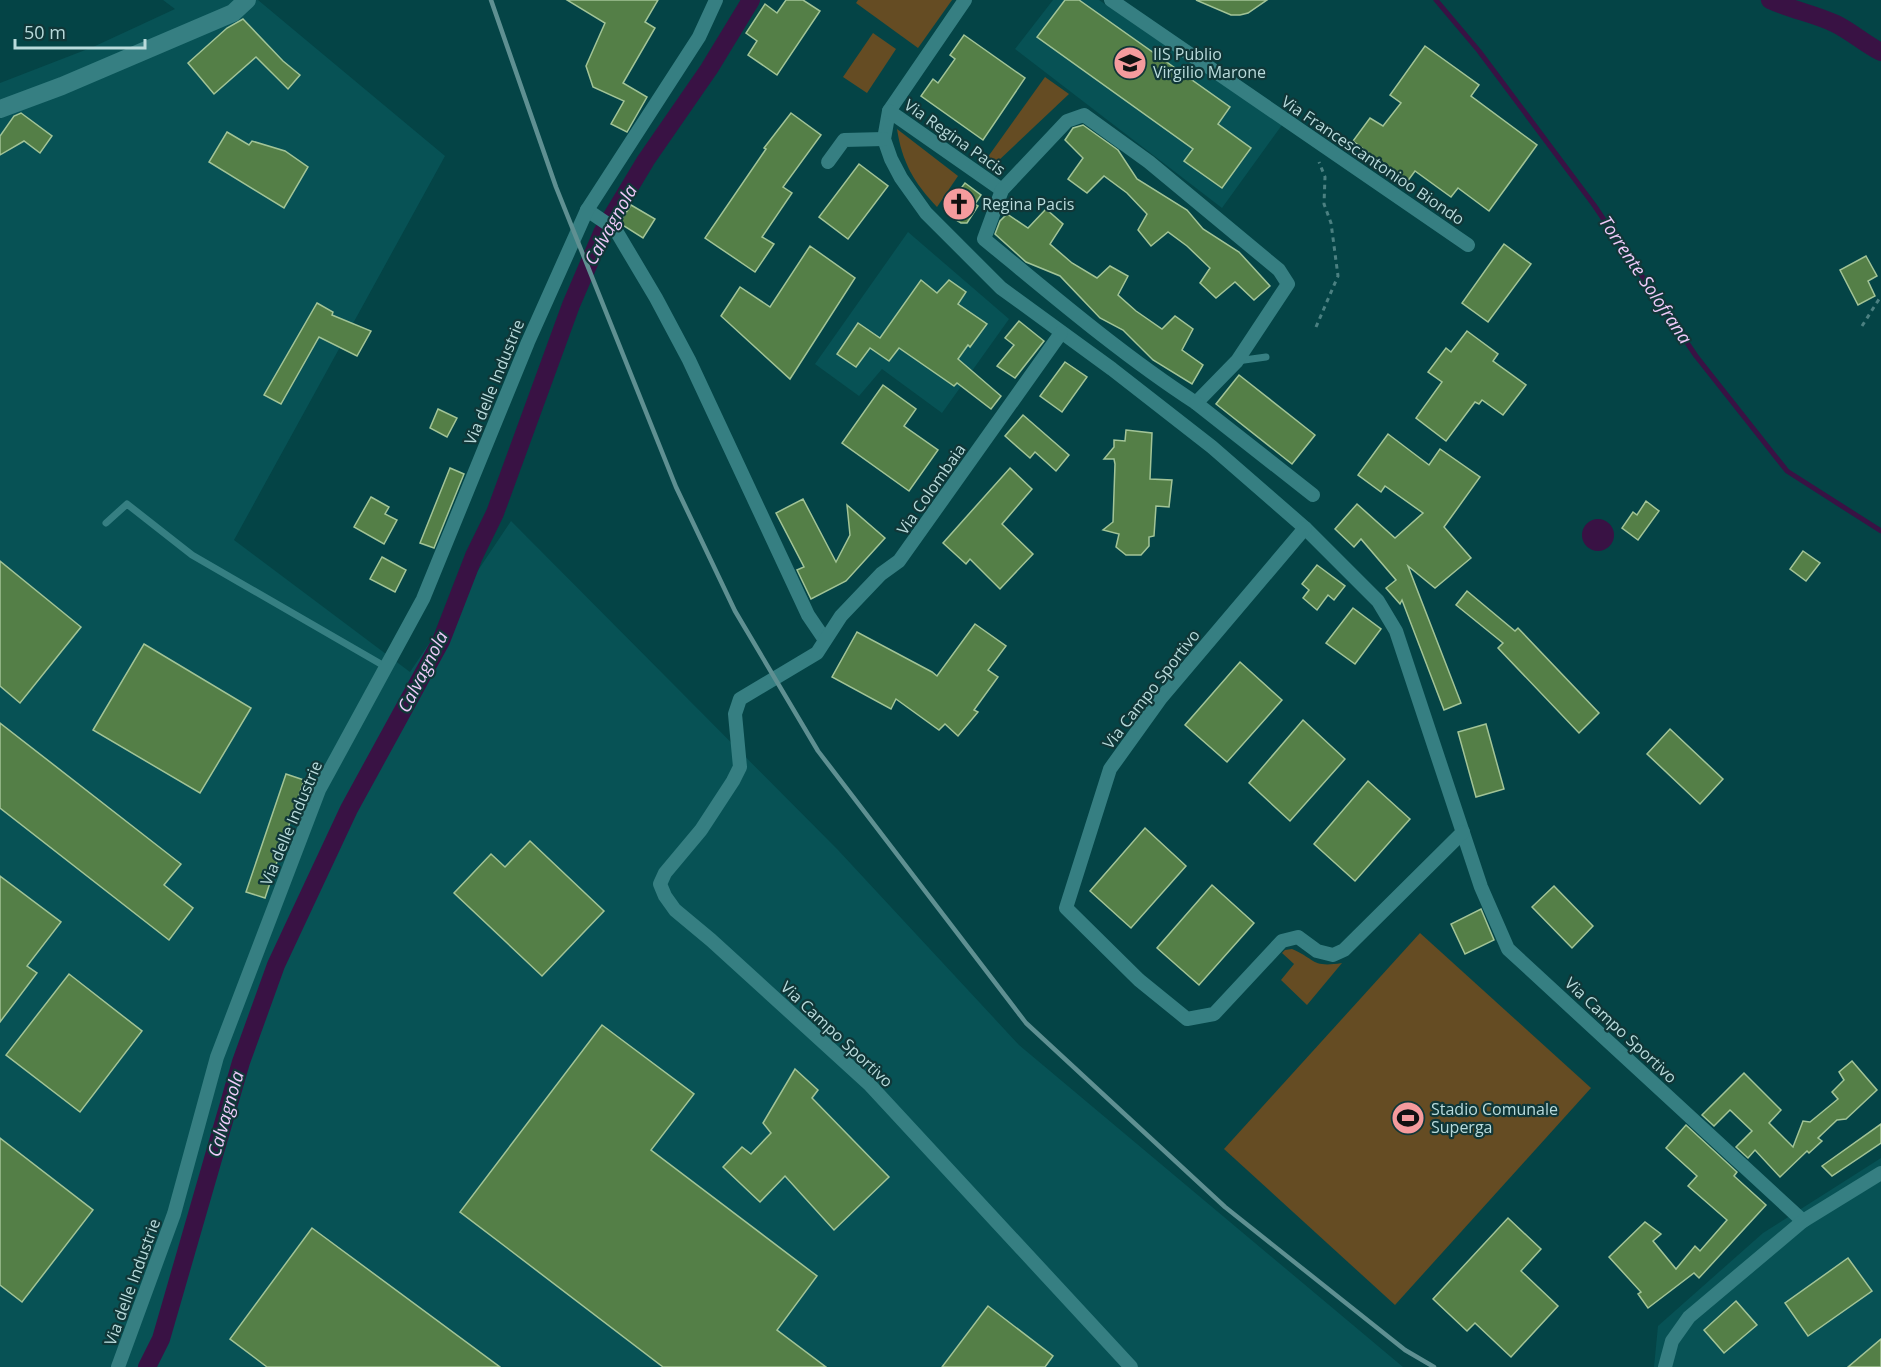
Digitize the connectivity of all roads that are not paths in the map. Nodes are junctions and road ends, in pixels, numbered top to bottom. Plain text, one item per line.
1 (247, 0) edge
2 (716, 0) edge
3 (965, 0) edge
4 (1111, 0) edge
5 (0, 109) edge
6 (889, 111) junction
7 (884, 139) junction
8 (828, 162) dead end
9 (1002, 190) junction
10 (587, 210) junction
11 (1468, 245) dead end
12 (1061, 333) junction
13 (1266, 357) dead end
14 (1237, 361) junction
15 (1196, 403) junction
16 (1313, 495) dead end
17 (106, 523) dead end
18 (1305, 528) junction
19 (825, 640) junction
20 (386, 667) junction
21 (740, 699) joint
22 (1463, 832) junction
23 (1881, 1173) edge
24 (1803, 1221) junction
25 (118, 1367) edge
26 (1131, 1367) edge
27 (1665, 1367) edge

1 - 5 main road
2 - 10 street, Via delle Industrie
3 - 6 street
4 - 11 street, Via Francescantonioo Biondo
6 - 7 street
6 - 9 street, Via Regina Pacis
7 - 8 street
7 - 12 street, Via Campo Sportivo
9 - 14 street
9 - 15 street
10 - 19 street
10 - 20 street, Via delle Industrie
12 - 18 street, Via Campo Sportivo
12 - 19 street, Via Colombaia
13 - 14 lane
14 - 15 street
15 - 16 street
17 - 20 lane
18 - 22 street, Via Campo Sportivo
18 - 22 street, Via Campo Sportivo
19 - 21 street, Via Colombaia
20 - 25 street, Via delle Industrie
21 - 26 street, Via Campo Sportivo
22 - 24 street, Via Campo Sportivo
23 - 24 street
24 - 27 street

